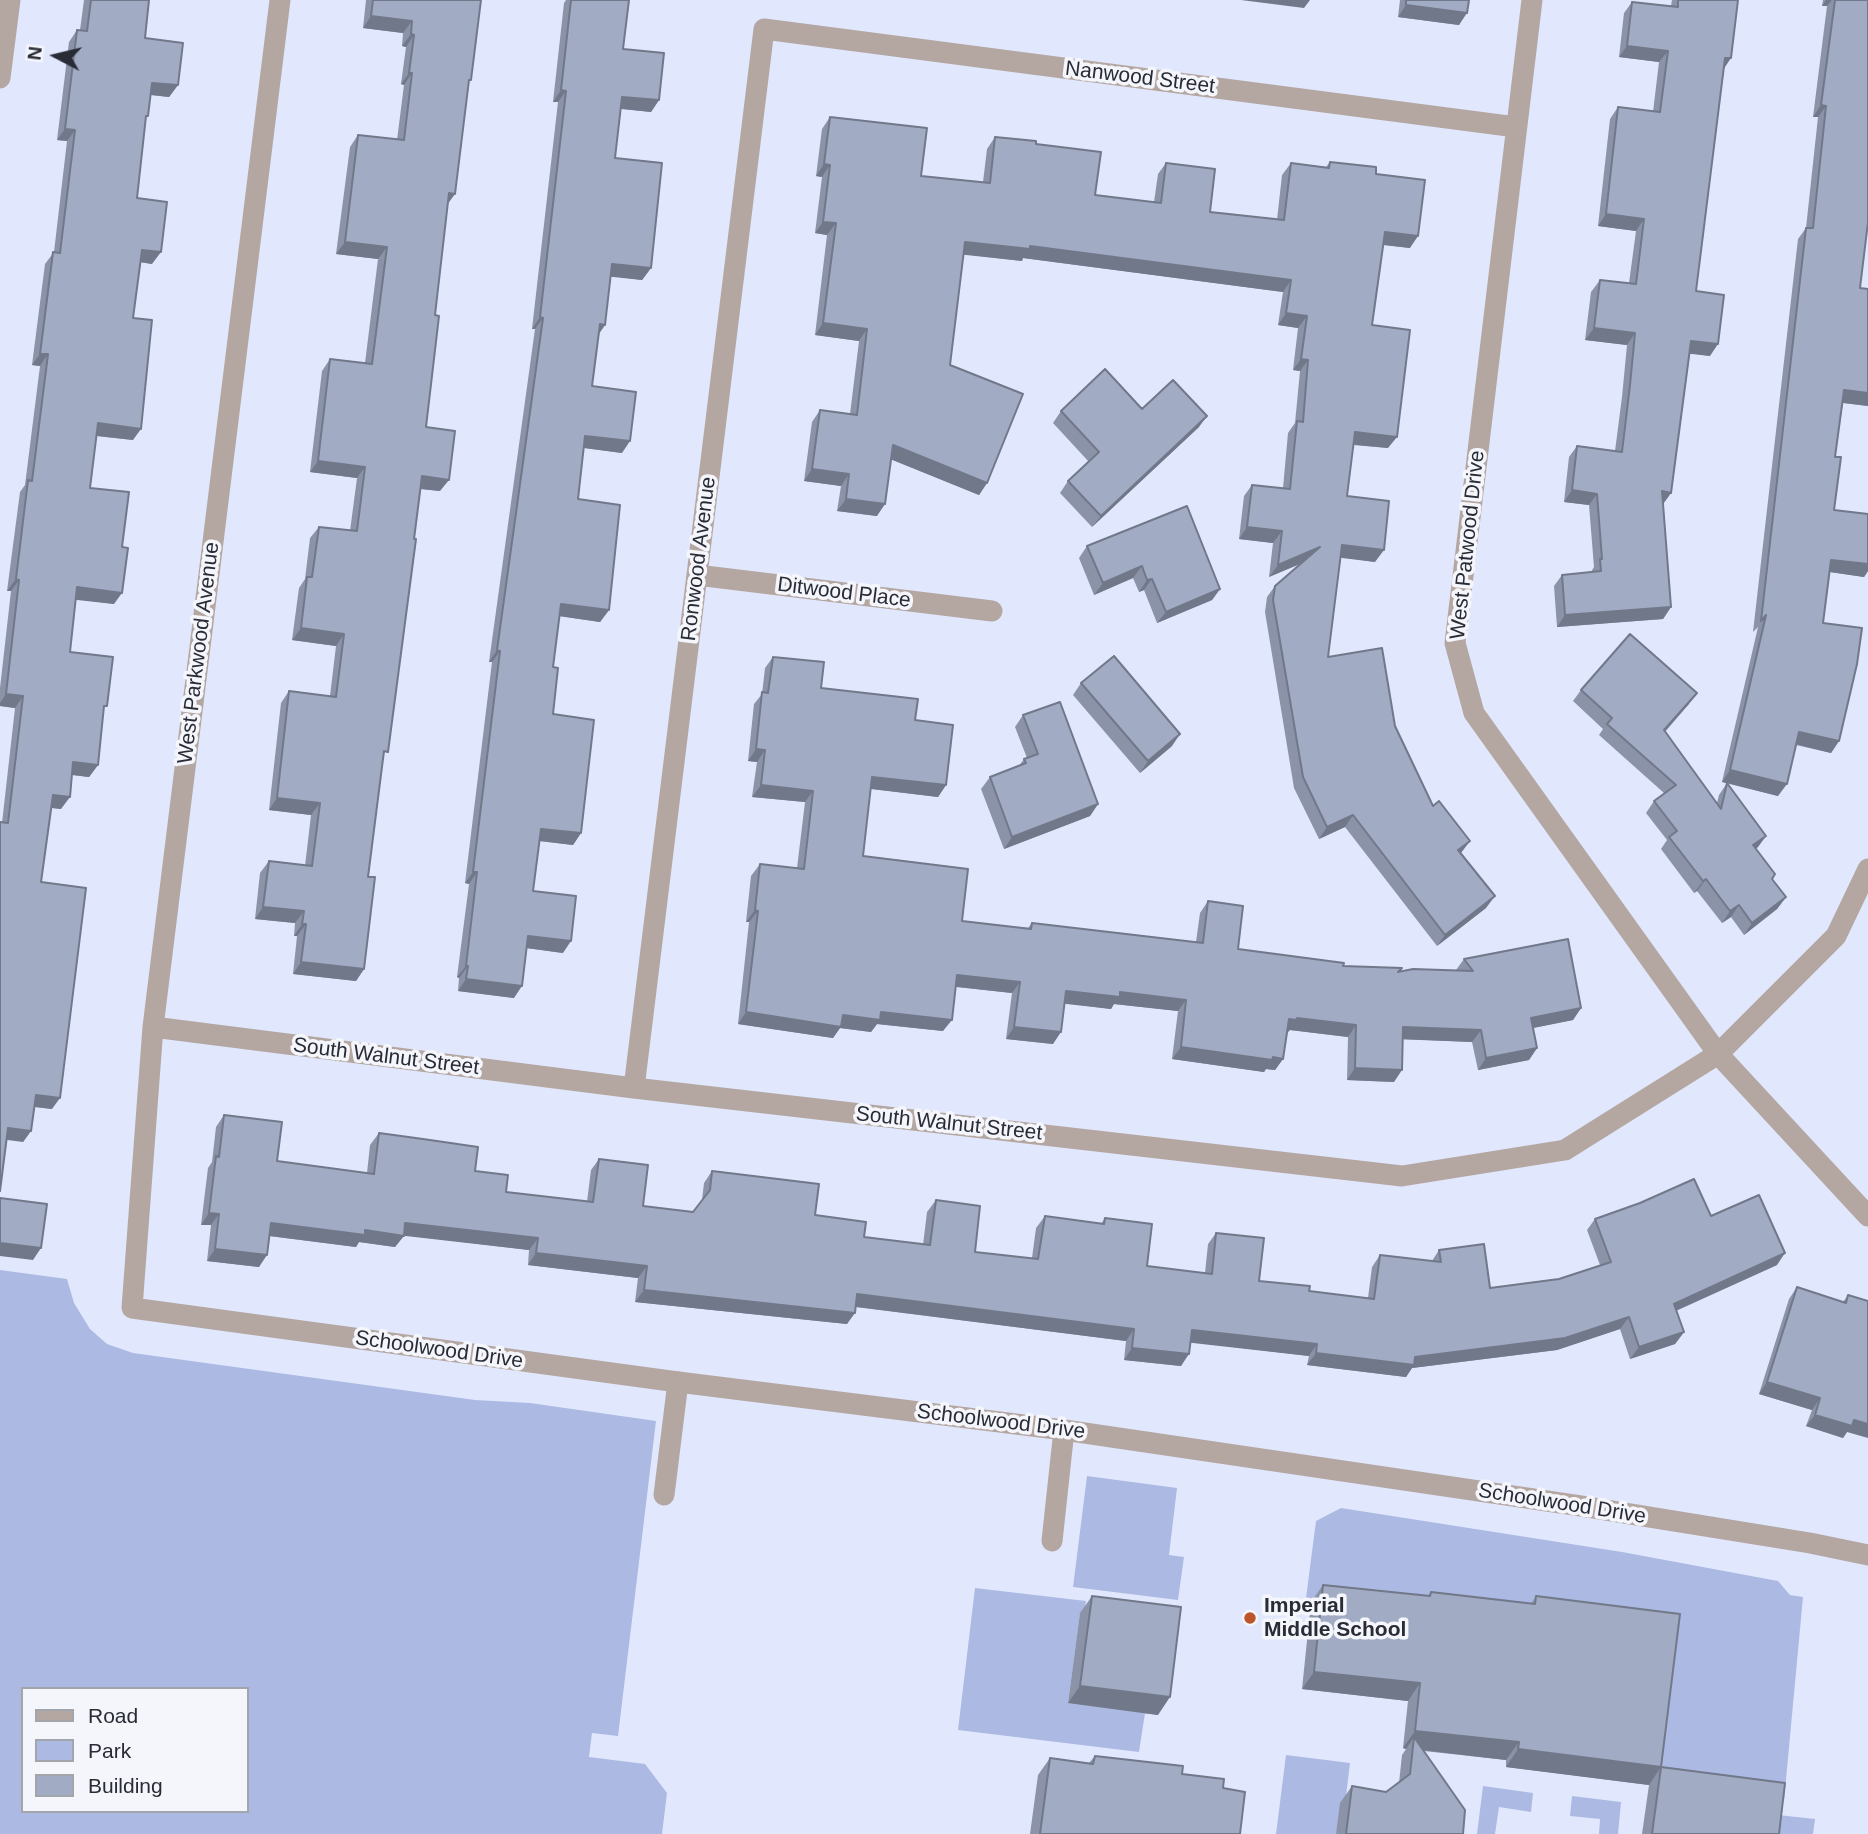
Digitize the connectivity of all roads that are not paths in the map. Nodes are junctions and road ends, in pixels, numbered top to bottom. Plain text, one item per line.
1 (10, 0) edge
2 (280, 0) edge
3 (1532, 0) edge
4 (764, 29) joint
5 (0, 78) edge
6 (1516, 127) junction
7 (697, 575) junction
8 (992, 611) dead end
9 (1868, 869) edge
10 (153, 1027) junction
11 (1718, 1054) junction
12 (634, 1088) junction
13 (1868, 1216) edge
14 (132, 1308) joint
15 (678, 1381) junction
16 (1065, 1430) junction
17 (664, 1495) dead end
18 (1052, 1541) dead end
19 (1868, 1555) edge

1 - 5 street
2 - 10 street, West Parkwood Avenue
3 - 6 street, West Patwood Drive
4 - 6 street, Nanwood Street
4 - 7 street, Ronwood Avenue
6 - 11 street, West Patwood Drive
7 - 8 street, Ditwood Place
7 - 12 street, Ronwood Avenue
9 - 11 street, South Walnut Street
10 - 12 street, South Walnut Street
10 - 14 street, West Parkwood Avenue
11 - 12 street, South Walnut Street
11 - 13 street, West Patwood Drive
14 - 15 street, Schoolwood Drive
15 - 16 street, Schoolwood Drive
15 - 17 street
16 - 18 street
16 - 19 street, Schoolwood Drive

